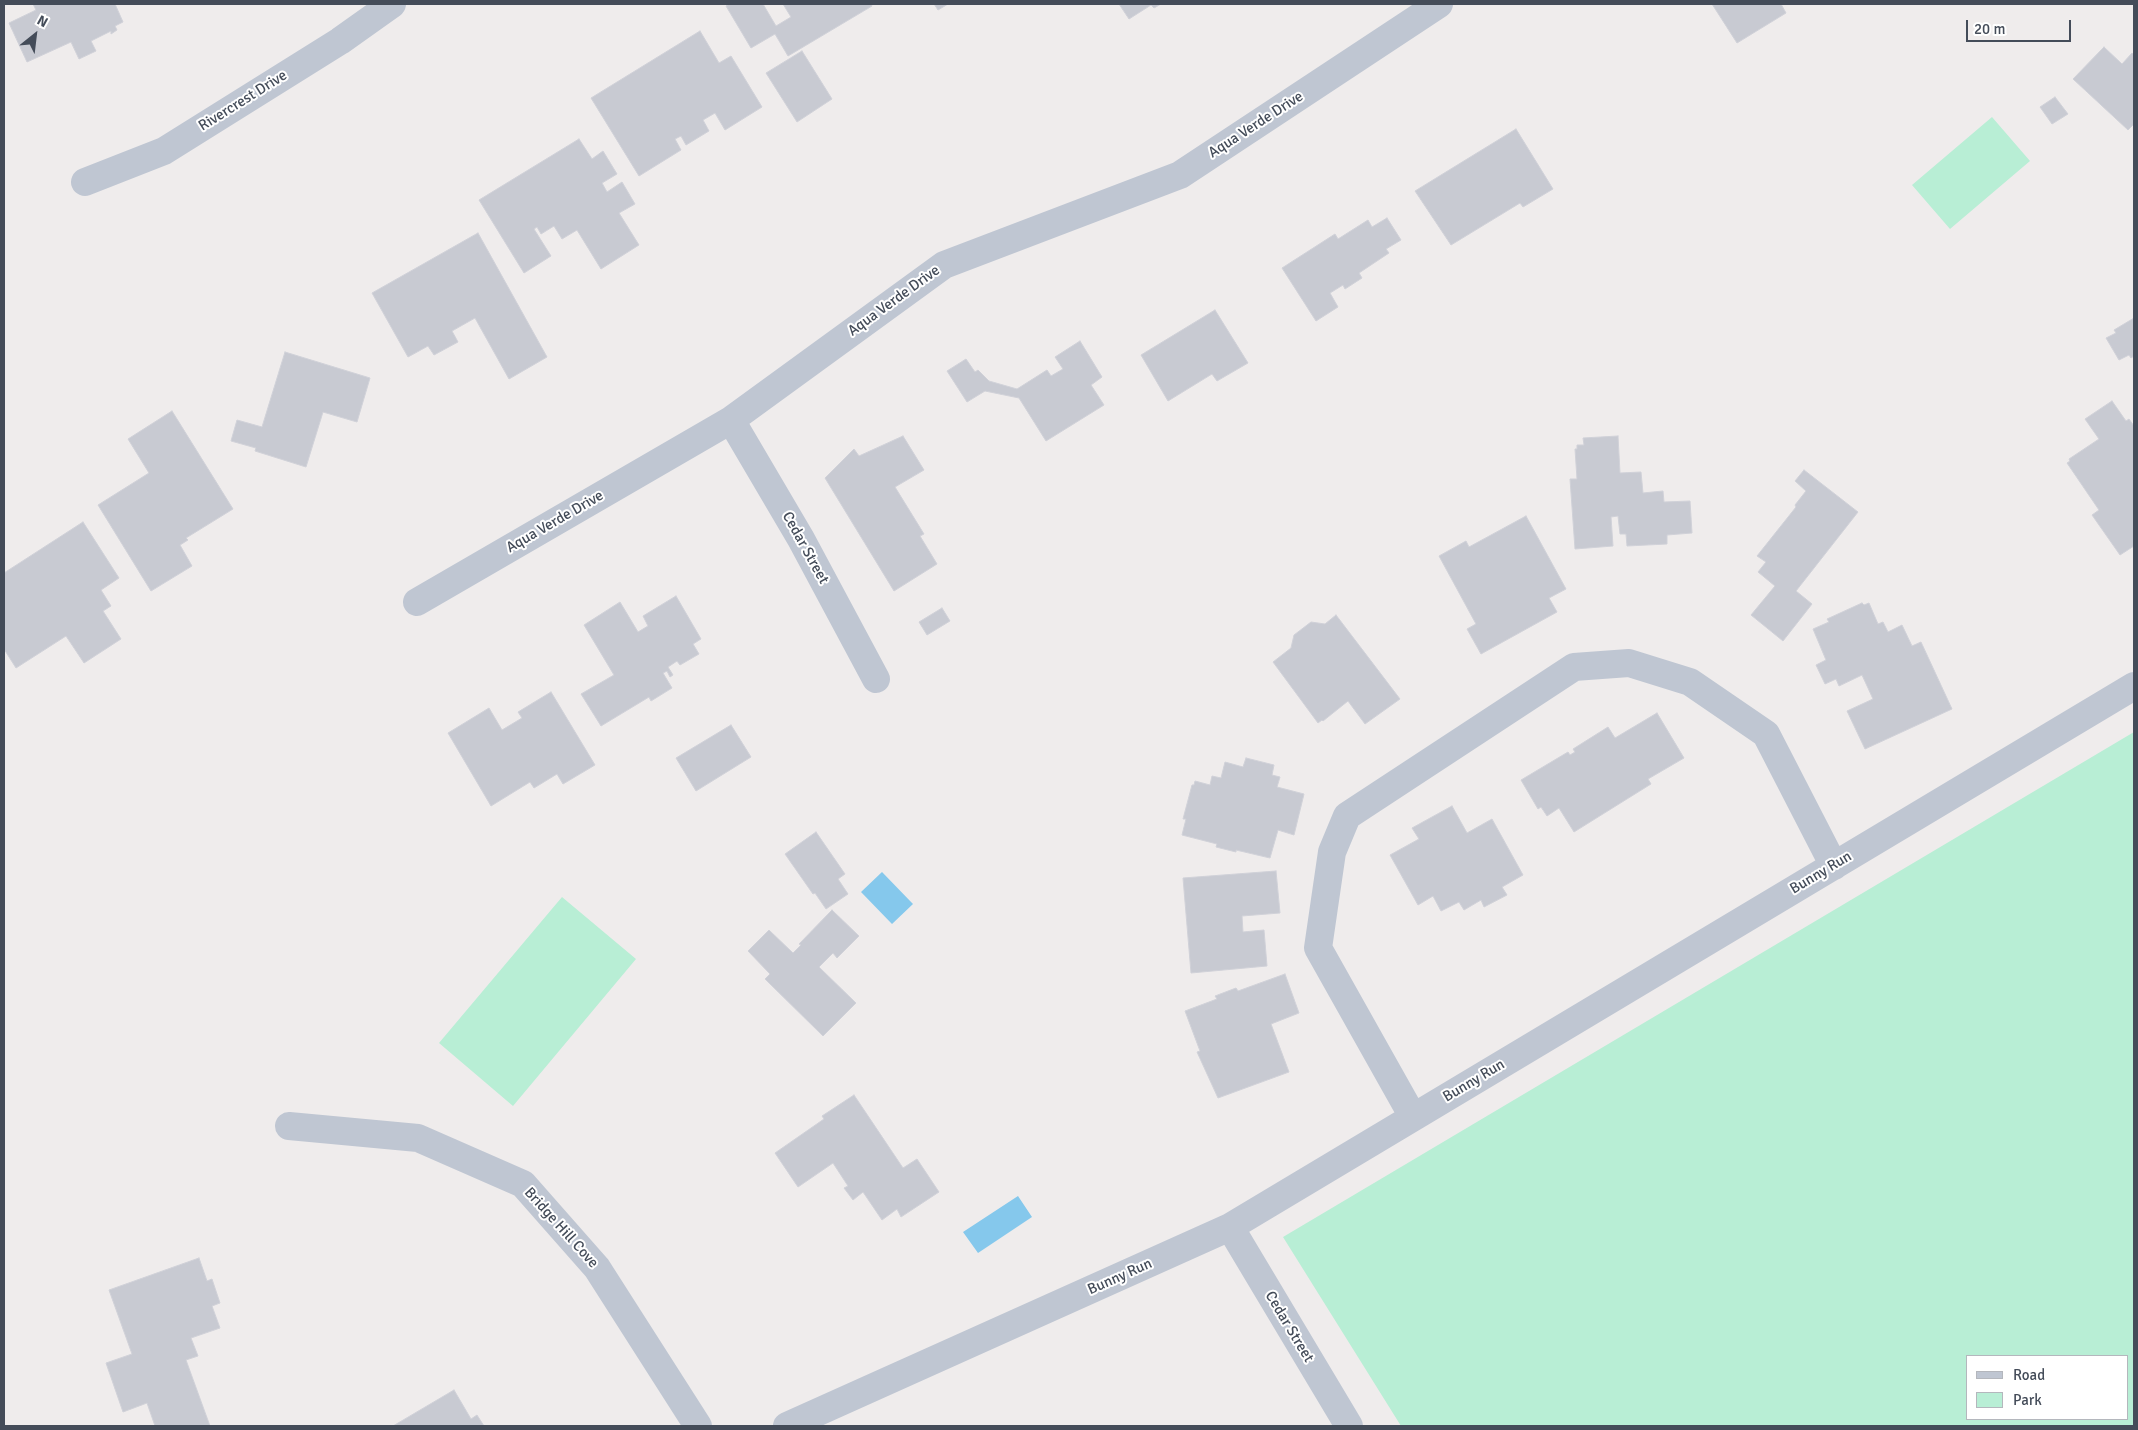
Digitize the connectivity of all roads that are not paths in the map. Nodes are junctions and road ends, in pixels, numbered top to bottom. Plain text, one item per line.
1 (392, 4) edge
2 (1439, 4) edge
3 (86, 182) dead end
4 (731, 420) junction
5 (417, 602) dead end
6 (876, 679) dead end
7 (2134, 686) edge
8 (1834, 866) junction
9 (1414, 1117) junction
10 (289, 1126) dead end
11 (1230, 1227) junction
12 (698, 1426) edge
13 (787, 1426) edge
14 (1349, 1426) edge

1 - 3 street, Rivercrest Drive
2 - 4 street, Aqua Verde Drive
4 - 5 street, Aqua Verde Drive
4 - 6 street, Cedar Street
7 - 8 street, Bunny Run
8 - 9 street, Bunny Run
8 - 9 street
9 - 11 street, Bunny Run
10 - 12 street, Bridge Hill Cove
11 - 13 street, Bunny Run
11 - 14 street, Cedar Street

